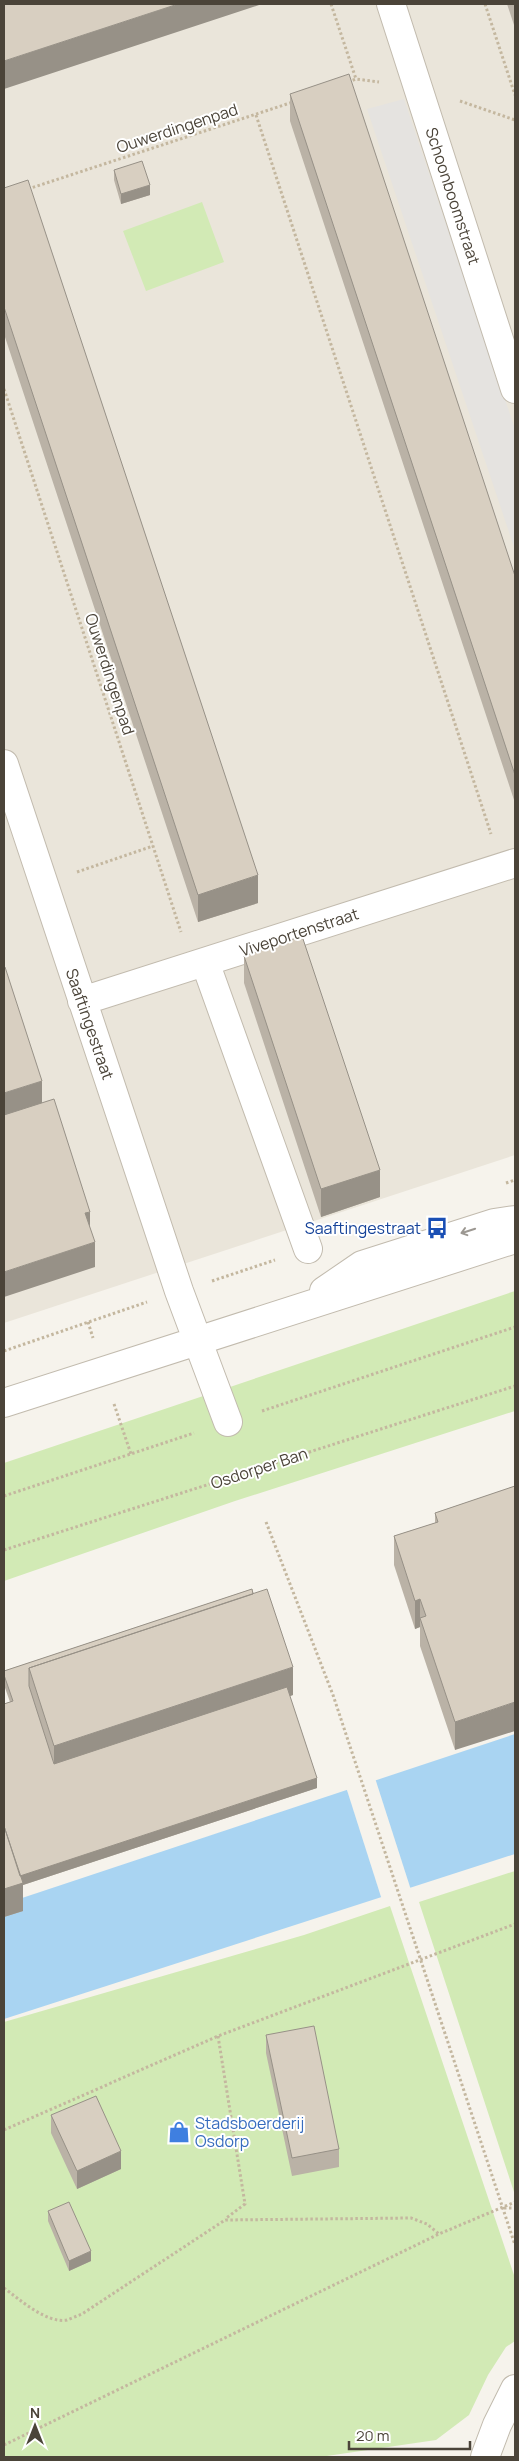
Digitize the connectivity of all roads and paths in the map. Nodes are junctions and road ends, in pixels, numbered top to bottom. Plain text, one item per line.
1 (331, 4) edge
2 (391, 4) edge
3 (485, 4) edge
4 (347, 82) edge
5 (515, 96) edge
6 (302, 98) edge
7 (256, 115) junction
8 (22, 191) edge
9 (515, 388) edge
10 (4, 389) edge
11 (4, 764) edge
12 (153, 846) junction
13 (509, 866) edge
14 (44, 884) junction
15 (198, 964) junction
16 (82, 1001) junction
17 (515, 1220) edge
18 (515, 1239) edge
19 (308, 1249) dead end
20 (179, 1291) junction
21 (297, 1309) junction
22 (515, 1327) edge
23 (196, 1340) junction
24 (4, 1351) edge
25 (515, 1386) edge
26 (4, 1403) edge
27 (228, 1422) junction
28 (4, 1496) edge
29 (266, 1522) dead end
30 (4, 1550) edge
31 (515, 1924) edge
32 (421, 1959) junction
33 (218, 2036) junction
34 (4, 2130) edge
35 (515, 2202) edge
36 (503, 2208) junction
37 (515, 2208) edge
38 (225, 2220) junction
39 (439, 2234) junction
40 (515, 2245) edge
41 (4, 2288) edge
42 (515, 2389) edge
43 (4, 2445) edge
44 (485, 2457) edge

1 - 4 path
2 - 9 street, Schoonboomstraat
3 - 5 path
6 - 7 path, Ouwerdingenpad
7 - 8 path, Ouwerdingenpad
7 - 13 path
10 - 12 path, Ouwerdingenpad
11 - 14 street, Saaftingestraat
12 - 14 path
12 - 15 path, Ouwerdingenpad
13 - 15 street, Viveportenstraat
14 - 16 street, Saaftingestraat
15 - 16 street, Viveportenstraat
15 - 19 street
16 - 20 street, Saaftingestraat
17 -> 21 street
18 - 21 street
20 - 23 street, Saaftingestraat
20 - 24 path
21 - 23 street
22 - 27 path
23 - 26 street
23 - 27 street, Saaftingestraat
25 - 30 path, Osdorper Ban
27 - 28 path
29 - 32 path
31 - 32 path
32 - 33 path
32 - 36 path
33 - 34 path
33 - 38 path
35 - 36 path
36 - 37 path
36 - 39 path
36 - 40 path
38 - 39 path
38 - 41 path
39 - 43 path
42 - 44 street

